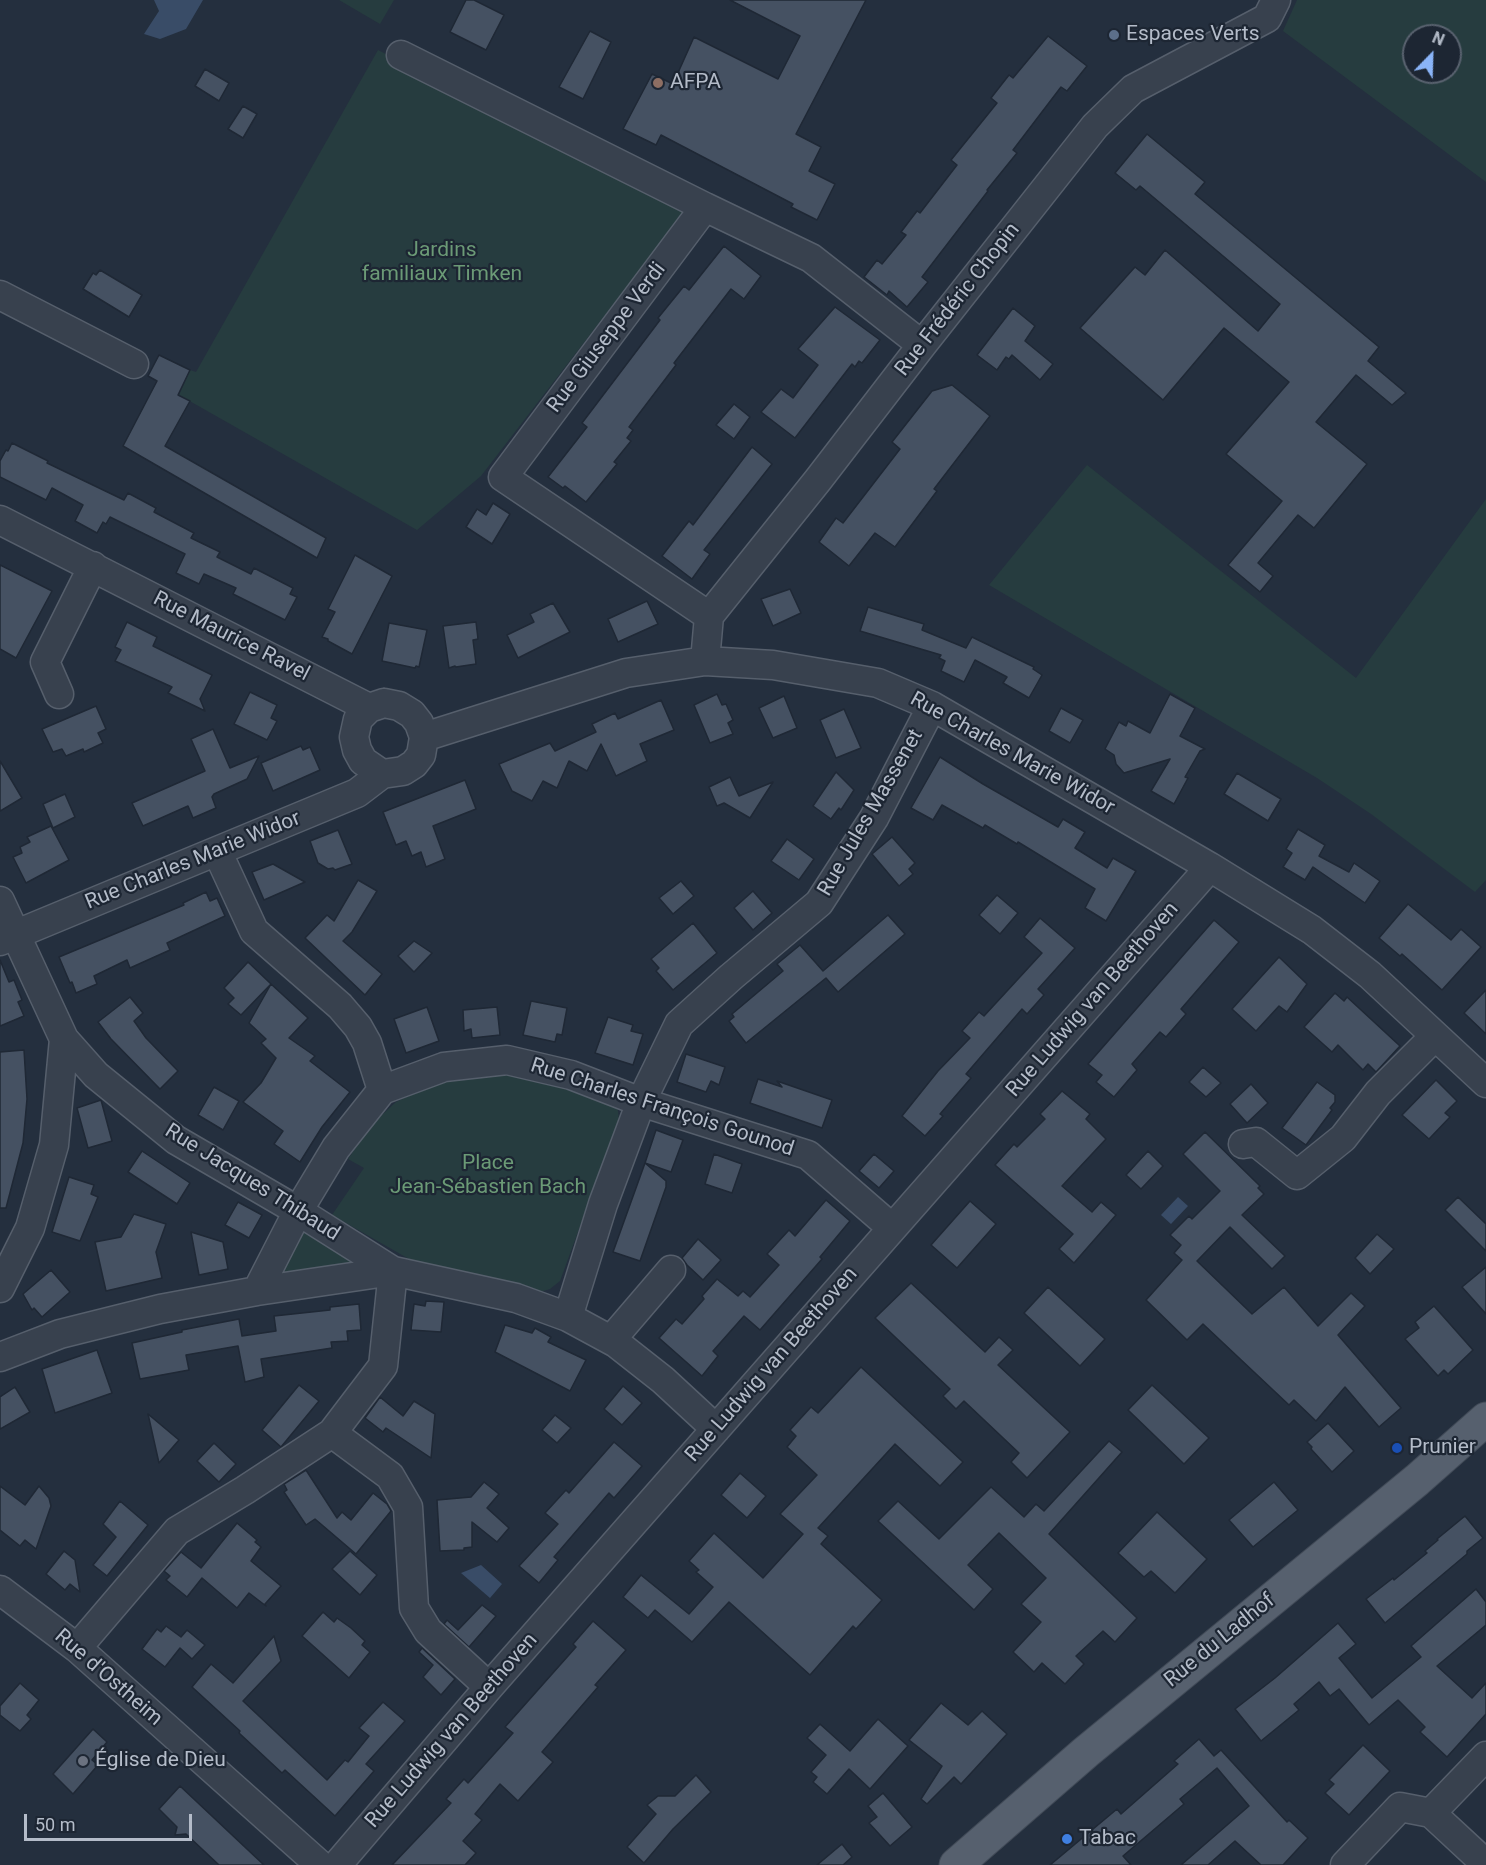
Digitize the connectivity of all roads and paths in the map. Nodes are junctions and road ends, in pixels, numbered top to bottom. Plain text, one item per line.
1 (1276, 0) edge
2 (401, 55) dead end
3 (705, 207) junction
4 (0, 295) edge
5 (922, 345) junction
6 (134, 364) dead end
7 (0, 520) edge
8 (93, 567) junction
9 (709, 616) junction
10 (705, 661) junction
11 (58, 694) dead end
12 (932, 706) junction
13 (369, 708) junction
14 (424, 737) junction
15 (382, 774) junction
16 (217, 851) junction
17 (1210, 867) junction
18 (0, 901) edge
19 (7, 938) edge
20 (1435, 1036) junction
21 (64, 1039) junction
22 (1486, 1083) edge
23 (382, 1090) junction
24 (641, 1102) junction
25 (1243, 1144) dead end
26 (298, 1211) junction
27 (892, 1228) junction
28 (671, 1270) dead end
29 (393, 1271) junction
30 (0, 1288) edge
31 (257, 1291) junction
32 (568, 1317) junction
33 (611, 1340) junction
34 (0, 1357) edge
35 (1486, 1419) edge
36 (716, 1429) junction
37 (332, 1433) junction
38 (0, 1590) edge
39 (77, 1648) junction
40 (489, 1687) junction
41 (1486, 1756) edge
42 (1431, 1813) junction
43 (1486, 1864) edge
44 (320, 1865) edge
45 (337, 1865) edge
46 (956, 1865) edge
47 (1345, 1865) edge

1 - 5 street, Rue Frédéric Chopin
2 - 3 street
3 - 5 street
3 - 9 street, Rue Giuseppe Verdi
4 - 6 street
5 - 9 street, Rue Frédéric Chopin
7 - 8 street, Rue Maurice Ravel
8 - 11 street
8 - 13 street, Rue Maurice Ravel
9 - 10 street
10 - 12 street, Rue Charles Marie Widor
10 - 14 street, Rue Charles Marie Widor
12 - 17 street, Rue Charles Marie Widor
12 - 24 street, Rue Jules Massenet
13 - 14 street
13 - 15 street
14 - 15 street
15 - 16 street, Rue Charles Marie Widor
16 - 19 street, Rue Charles Marie Widor
16 - 23 street
17 - 20 street, Rue Charles Marie Widor
17 - 27 street, Rue Ludwig van Beethoven
18 - 19 street
19 - 21 street
20 - 22 street, Rue Charles Marie Widor
20 - 25 street
21 - 26 street, Rue Jacques Thibaud
21 - 30 street
23 - 24 street, Rue Charles François Gounod
23 - 26 street
24 - 27 street, Rue Charles François Gounod
24 - 32 street
26 - 29 street, Rue Jacques Thibaud
26 - 31 street
27 - 36 street, Rue Ludwig van Beethoven
28 - 33 street
29 - 31 street
29 - 32 street
29 - 37 street
31 - 34 street
32 - 33 street
33 - 36 street
35 - 46 main road, Rue du Ladhof
36 - 40 street, Rue Ludwig van Beethoven
37 - 39 street
37 - 40 street
38 - 39 street, Rue d'Ostheim
39 - 44 street, Rue d'Ostheim
40 - 45 street, Rue Ludwig van Beethoven
41 - 42 street
42 - 43 street
42 - 47 street

